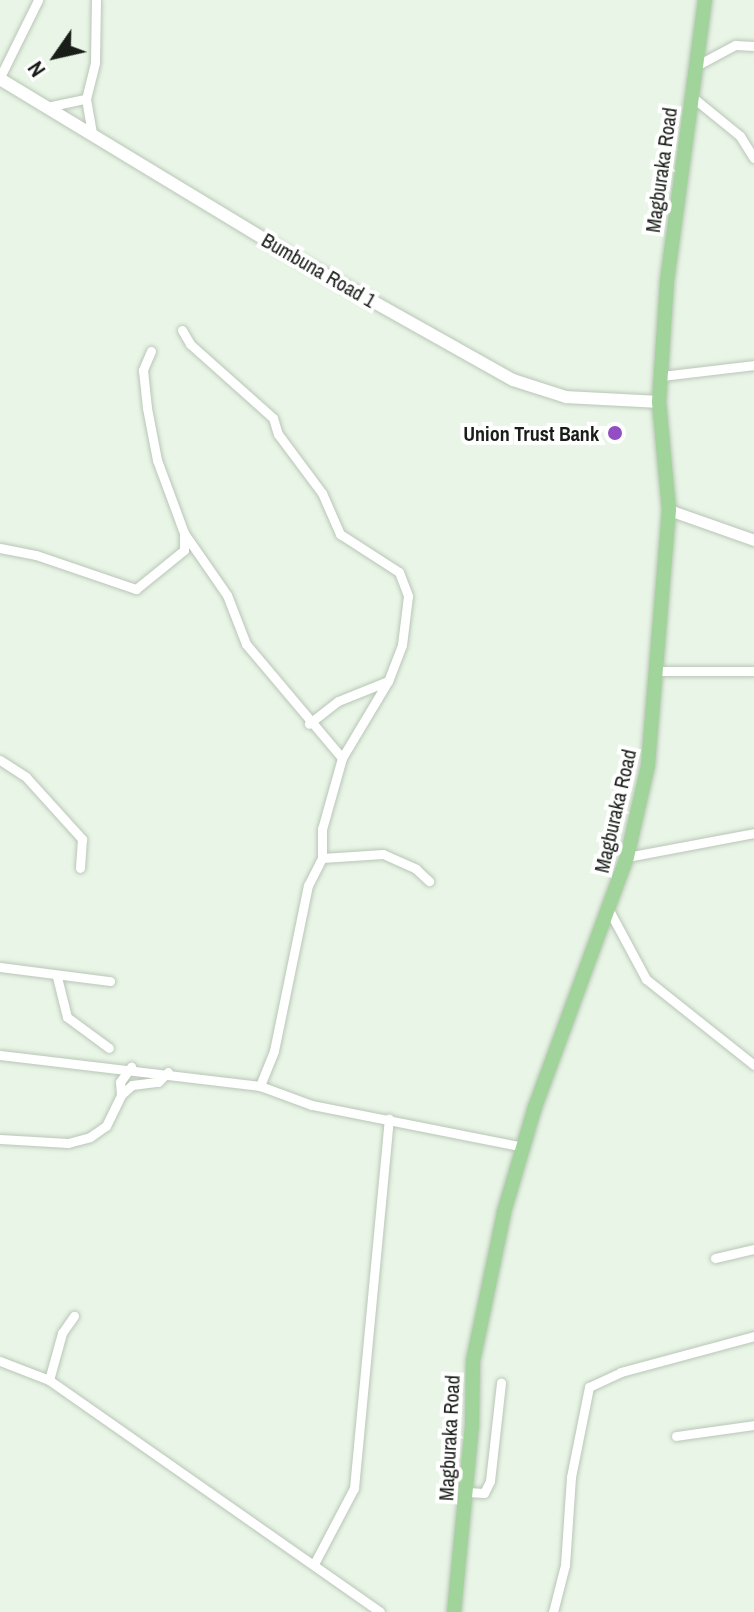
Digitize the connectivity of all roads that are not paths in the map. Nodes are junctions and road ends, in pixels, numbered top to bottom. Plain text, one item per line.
1 (38, 0) edge
2 (96, 0) edge
3 (705, 0) edge
4 (754, 46) edge
5 (694, 67) junction
6 (0, 78) edge
7 (691, 96) junction
8 (86, 99) junction
9 (47, 107) junction
10 (92, 134) junction
11 (754, 158) edge
12 (182, 330) dead end
13 (151, 351) dead end
14 (754, 365) edge
15 (662, 376) junction
16 (659, 402) junction
17 (669, 510) junction
18 (184, 533) junction
19 (754, 540) edge
20 (0, 548) edge
21 (184, 550) junction
22 (202, 559) junction
23 (657, 671) junction
24 (754, 671) edge
25 (388, 681) junction
26 (309, 724) junction
27 (342, 758) junction
28 (0, 760) edge
29 (754, 833) edge
30 (627, 857) junction
31 (322, 858) junction
32 (80, 868) dead end
33 (429, 881) dead end
34 (610, 912) junction
35 (0, 967) edge
36 (57, 977) junction
37 (110, 981) dead end
38 (109, 1048) dead end
39 (0, 1055) edge
40 (754, 1065) edge
41 (131, 1067) junction
42 (168, 1072) junction
43 (260, 1086) junction
44 (121, 1095) junction
45 (389, 1119) junction
46 (0, 1139) edge
47 (524, 1147) junction
48 (754, 1249) edge
49 (715, 1258) dead end
50 (74, 1316) dead end
51 (754, 1336) edge
52 (0, 1361) edge
53 (49, 1380) junction
54 (501, 1383) dead end
55 (754, 1425) edge
56 (676, 1436) dead end
57 (467, 1492) junction
58 (314, 1564) junction
59 (380, 1612) edge
60 (454, 1612) edge
61 (553, 1612) edge

1 - 6 street
2 - 8 street
3 - 5 main road, Magburaka Road
4 - 5 street
5 - 7 main road, Magburaka Road
6 - 9 main road, Bumbuna Road 1
7 - 11 street
7 - 15 main road, Magburaka Road
8 - 9 street
8 - 10 street
9 - 10 main road, Bumbuna Road 1
10 - 16 main road, Bumbuna Road 1
12 - 25 street
13 - 18 street
14 - 15 street
15 - 16 main road, Magburaka Road
16 - 17 main road, Magburaka Road
17 - 19 street
17 - 23 main road, Magburaka Road
18 - 21 street
18 - 22 street
20 - 21 street
21 - 22 street
22 - 26 street
23 - 24 street
23 - 30 main road, Magburaka Road
25 - 26 street
25 - 27 street
26 - 27 street
27 - 31 street
28 - 32 street
29 - 30 street
30 - 34 main road, Magburaka Road
31 - 33 street
31 - 43 street
34 - 40 street
34 - 47 main road, Magburaka Road
35 - 36 street
36 - 37 street
36 - 38 street
39 - 41 street
41 - 42 street
41 - 44 street
42 - 43 street
42 - 44 street
43 - 45 street
44 - 46 street
45 - 47 street
45 - 58 street
47 - 57 main road, Magburaka Road
48 - 49 street
50 - 53 street
51 - 61 street
52 - 53 street
53 - 58 street
54 - 57 street
55 - 56 street
57 - 60 main road, Magburaka Road
58 - 59 street

